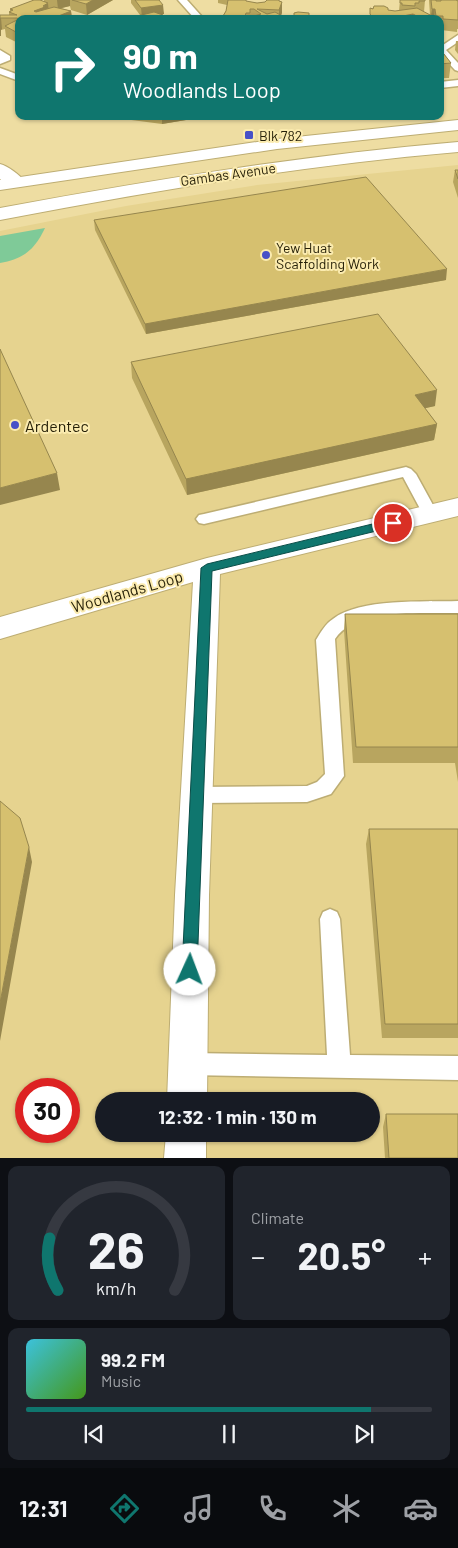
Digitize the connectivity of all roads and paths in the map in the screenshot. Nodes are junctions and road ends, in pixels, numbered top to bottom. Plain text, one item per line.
1 (182, 0) edge
2 (196, 15) edge
3 (456, 39) edge
4 (444, 47) edge
5 (0, 53) edge
6 (444, 54) edge
7 (0, 61) edge
8 (458, 68) edge
9 (0, 71) edge
10 (15, 77) edge
11 (458, 83) edge
12 (444, 85) edge
13 (458, 125) edge
14 (458, 147) edge
15 (0, 169) edge
16 (8, 184) edge
17 (0, 214) edge
18 (458, 507) edge
19 (430, 514) junction
20 (204, 519) dead end
21 (207, 568) junction
22 (458, 607) edge
23 (0, 628) edge
24 (198, 795) junction
25 (330, 919) dead end
26 (339, 1066) junction
27 (458, 1068) edge
28 (188, 1083) edge
29 (186, 1142) edge
30 (185, 1158) edge

1 - 2 lane
3 - 4 lane
5 - 7 lane
6 - 8 lane
9 - 10 lane
11 - 12 lane
13 - 16 main road, Gambas Avenue
14 - 17 main road, Gambas Avenue
15 - 16 main road
18 - 19 main road, Woodlands Loop
19 - 20 lane
19 - 21 main road, Woodlands Loop
21 - 23 main road, Woodlands Loop
21 - 24 main road
22 - 24 lane
24 - 28 main road
25 - 26 lane
26 - 27 lane
26 - 28 lane
29 - 30 main road

